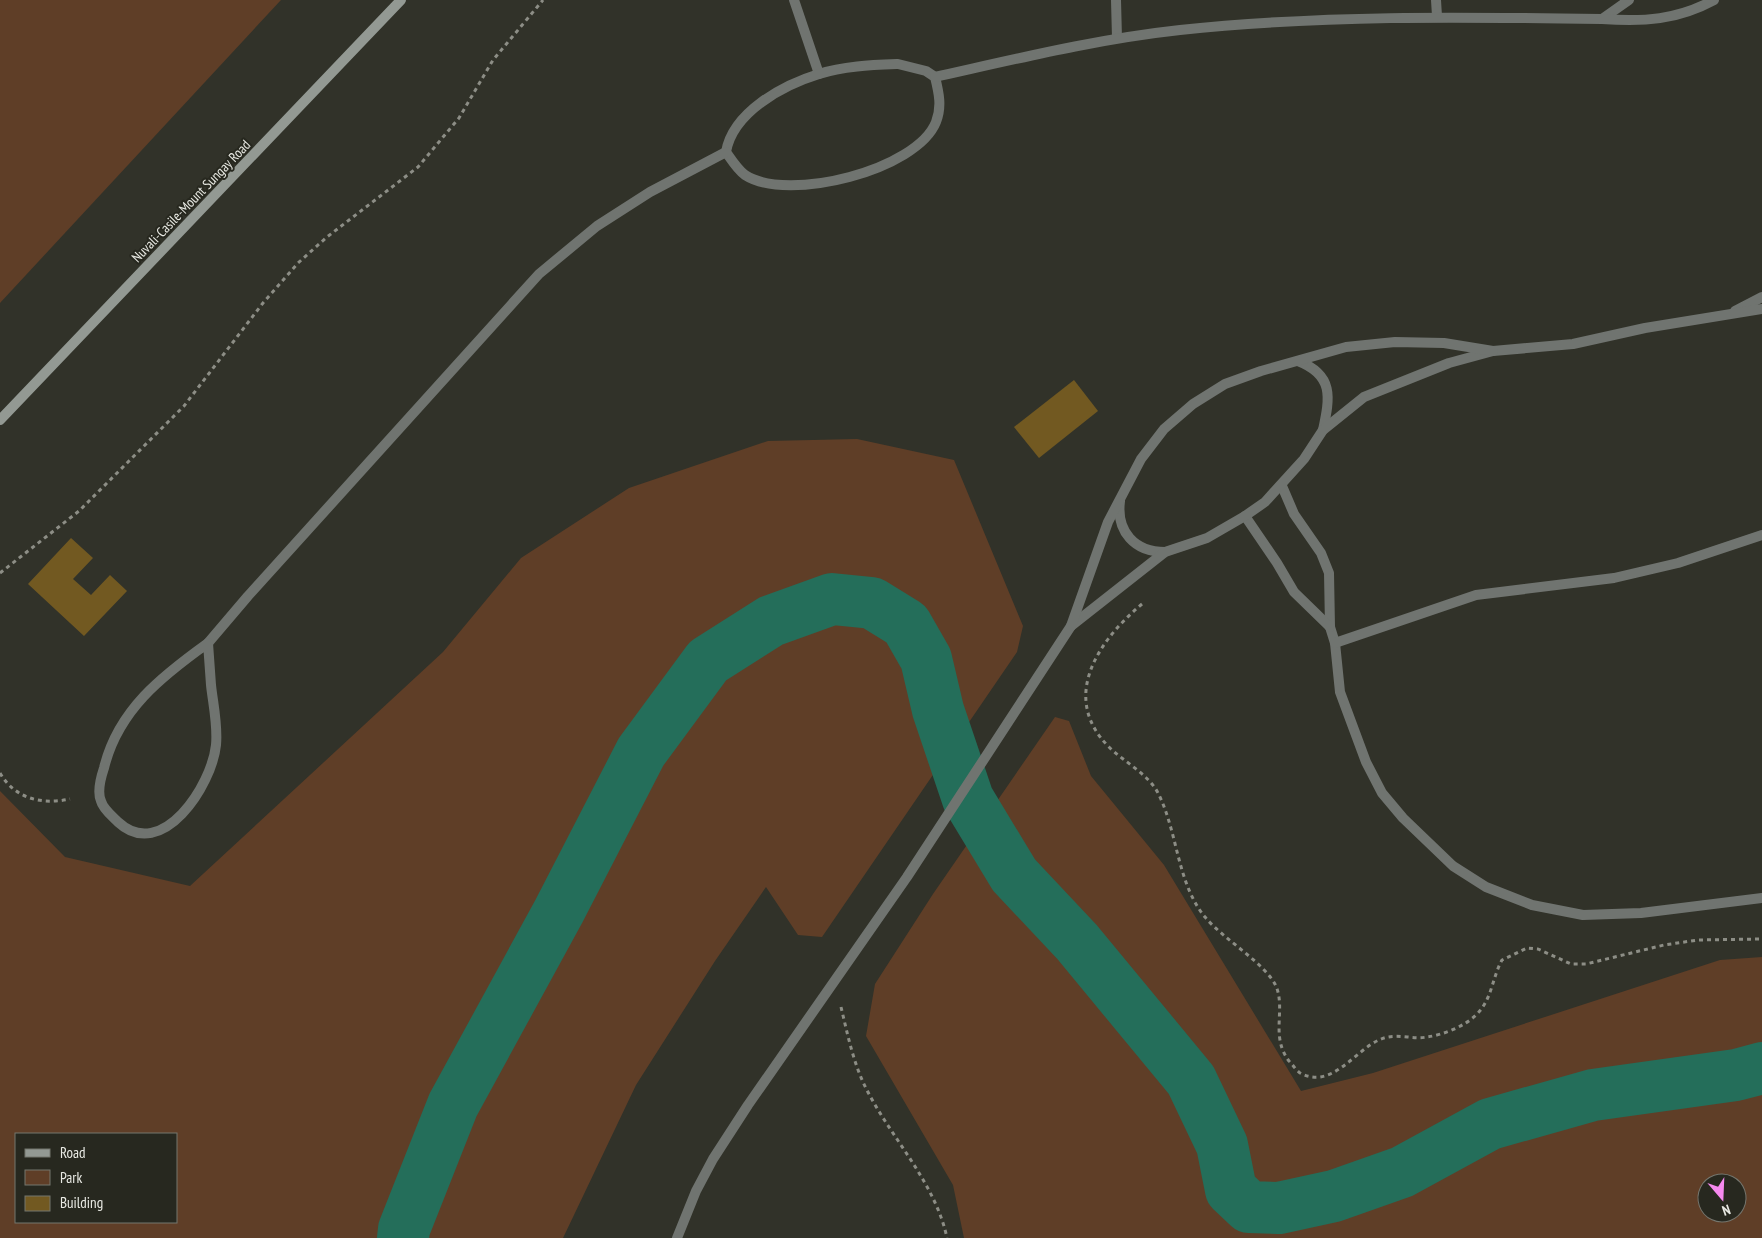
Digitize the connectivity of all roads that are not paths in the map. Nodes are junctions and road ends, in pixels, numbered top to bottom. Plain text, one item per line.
1 (401, 0) edge
2 (794, 0) edge
3 (1116, 0) edge
4 (1436, 0) edge
5 (1629, 0) edge
6 (1714, 0) edge
7 (1436, 16) junction
8 (1602, 19) junction
9 (1117, 38) junction
10 (819, 74) junction
11 (935, 77) junction
12 (726, 152) junction
13 (1762, 297) edge
14 (1762, 309) edge
15 (1723, 317) junction
16 (1492, 351) junction
17 (1298, 361) junction
18 (0, 420) edge
19 (1323, 430) junction
20 (1282, 486) junction
21 (1122, 493) junction
22 (1245, 516) junction
23 (1762, 535) edge
24 (1164, 552) junction
25 (1071, 626) junction
26 (1330, 627) junction
27 (208, 643) junction
28 (1335, 643) junction
29 (1762, 898) edge
30 (677, 1238) edge

1 - 18 main road, Nuvali-Casile-Mount Sungay Road
2 - 10 street
3 - 9 street
4 - 7 street
5 - 8 street
6 - 8 street
7 - 8 street
7 - 9 street
9 - 11 street
10 - 11 street
10 - 12 street
11 - 12 street
12 - 27 street
13 - 15 street
14 - 15 street
15 - 16 street
16 - 17 street
16 - 19 street
17 - 19 street
17 - 21 street
19 - 20 street
20 - 22 street
20 - 26 street
21 - 24 street
21 - 25 street
22 - 24 street
22 - 26 street
23 - 28 street
24 - 25 street
25 - 30 street
26 - 28 street
27 - 27 street
28 - 29 street

